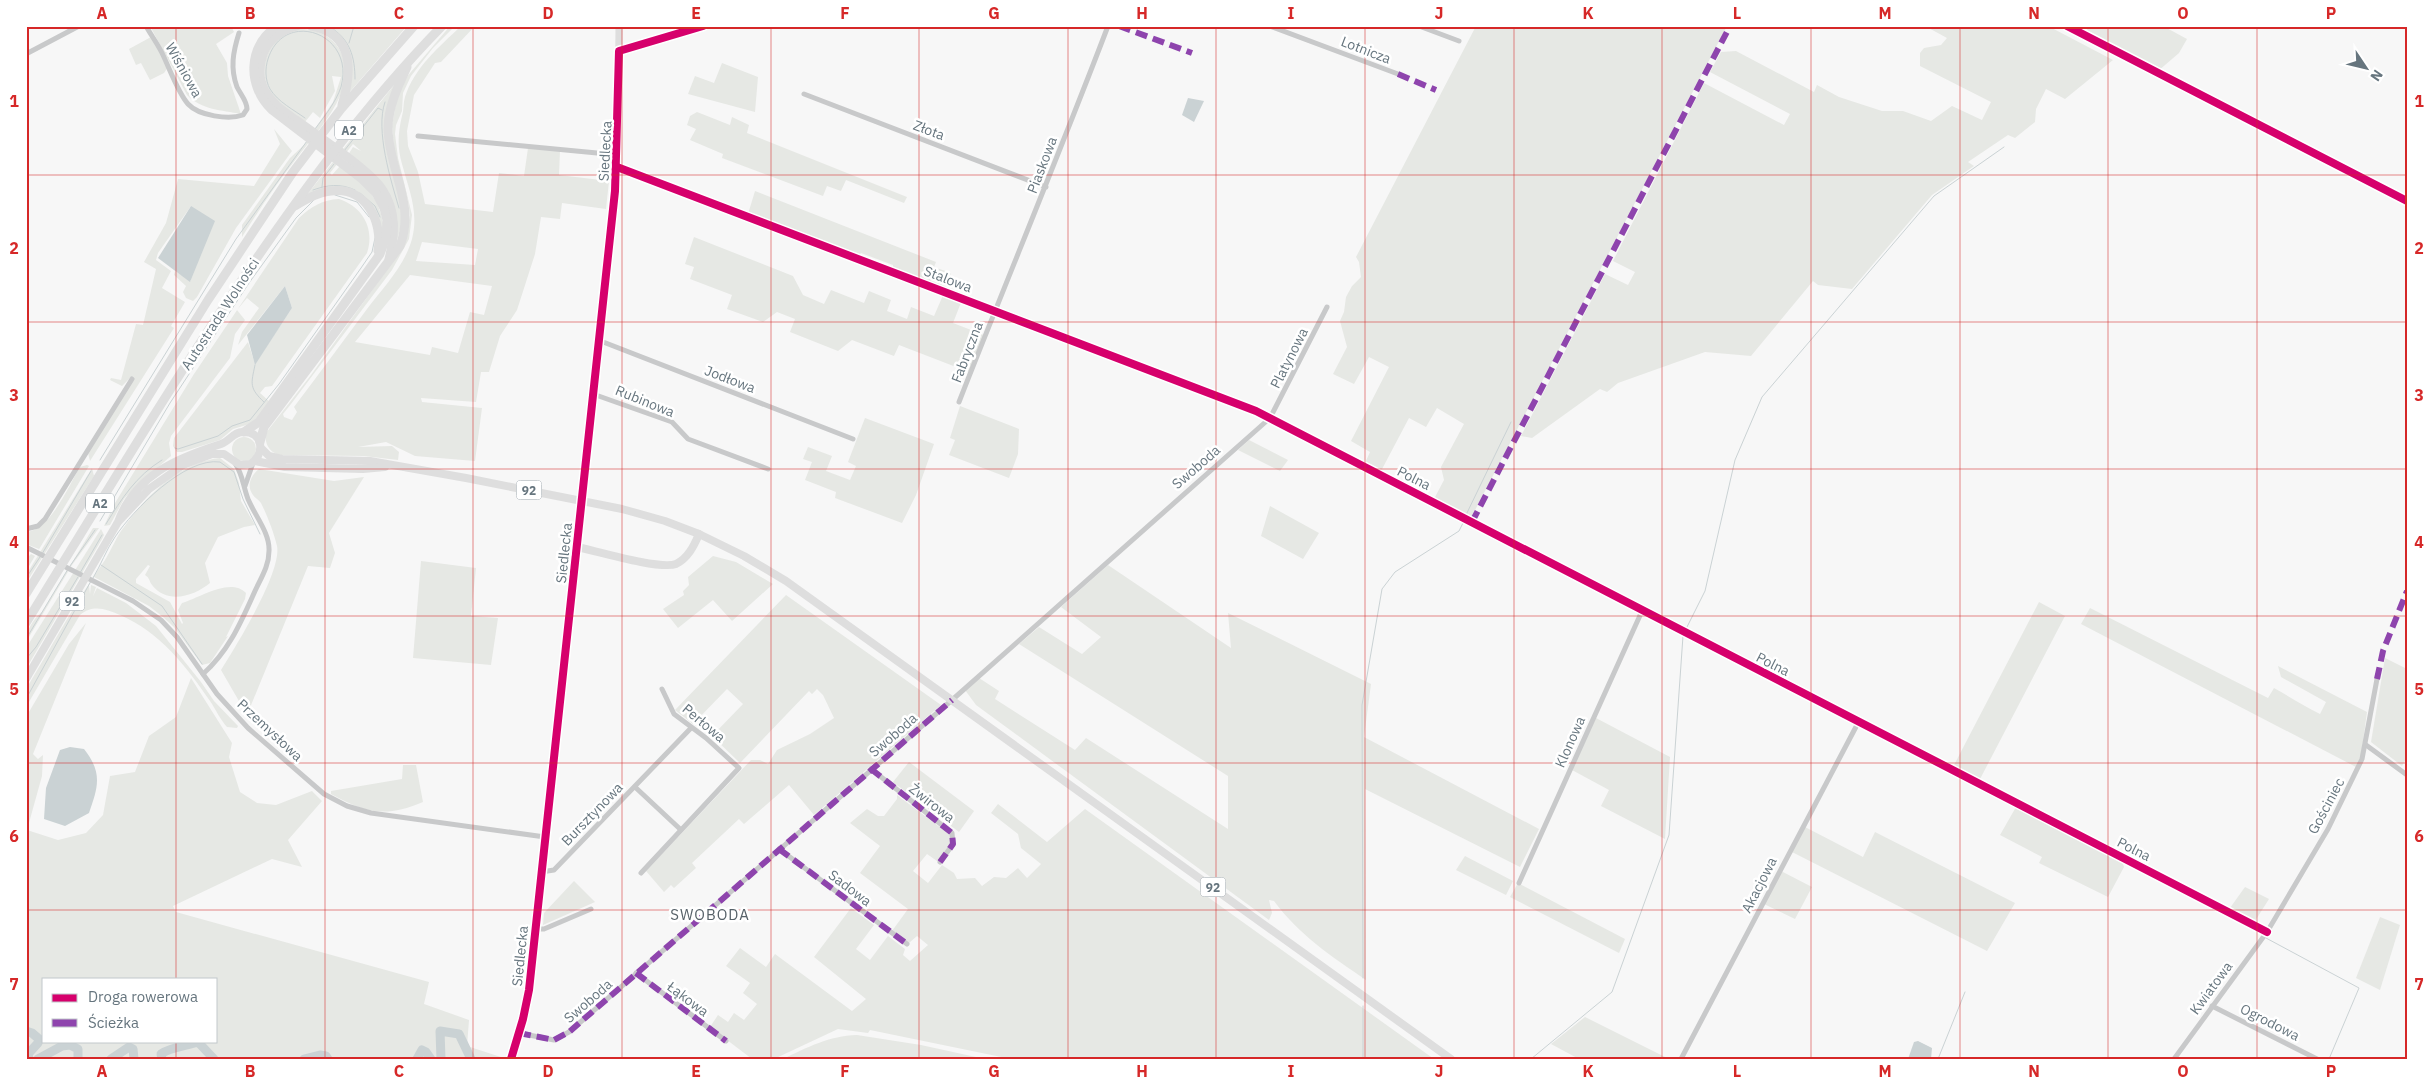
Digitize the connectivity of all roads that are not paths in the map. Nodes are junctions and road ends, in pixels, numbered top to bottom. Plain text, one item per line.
1 (146, 26) edge
2 (277, 26) edge
3 (297, 26) edge
4 (311, 26) edge
5 (414, 26) edge
6 (442, 26) edge
7 (619, 26) edge
8 (703, 26) edge
9 (1108, 26) edge
10 (1270, 26) edge
11 (1419, 26) edge
12 (77, 27) edge
13 (239, 33) dead end
14 (1459, 41) dead end
15 (619, 51) junction
16 (26, 54) edge
17 (413, 55) junction
18 (1398, 74) dead end
19 (804, 94) dead end
20 (341, 108) junction
21 (308, 133) junction
22 (418, 136) dead end
23 (618, 155) junction
24 (342, 159) junction
25 (617, 167) junction
26 (1046, 187) junction
27 (291, 209) junction
28 (376, 258) junction
29 (388, 262) junction
30 (1327, 307) dead end
31 (995, 310) junction
32 (598, 340) junction
33 (132, 379) dead end
34 (593, 394) junction
35 (959, 402) dead end
36 (1270, 418) junction
37 (244, 432) junction
38 (231, 438) junction
39 (853, 439) dead end
40 (260, 445) junction
41 (232, 460) junction
42 (254, 462) junction
43 (392, 466) junction
44 (768, 469) dead end
45 (245, 486) junction
46 (118, 522) junction
47 (26, 529) edge
48 (699, 534) junction
49 (26, 547) edge
50 (577, 547) junction
51 (26, 594) edge
52 (1642, 611) junction
53 (26, 623) edge
54 (203, 674) junction
55 (26, 679) edge
56 (2377, 679) dead end
57 (662, 689) dead end
58 (952, 700) junction
59 (1858, 723) junction
60 (691, 728) junction
61 (2366, 745) junction
62 (871, 769) junction
63 (2407, 775) edge
64 (635, 787) junction
65 (680, 829) junction
66 (545, 837) junction
67 (779, 849) junction
68 (940, 862) dead end
69 (541, 872) junction
70 (641, 873) dead end
71 (1519, 883) dead end
72 (591, 909) dead end
73 (535, 929) junction
74 (2266, 932) junction
75 (907, 944) dead end
76 (636, 973) junction
77 (2212, 1006) junction
78 (519, 1033) junction
79 (726, 1041) dead end
80 (512, 1057) edge
81 (1451, 1059) edge
82 (1681, 1059) edge
83 (2174, 1059) edge
84 (2317, 1059) edge

1 - 13 street, Wiśniowa
2 - 21 highway
3 - 21 highway
4 - 20 highway
5 - 20 highway, Autostrada Wolności / A2
6 - 17 highway, Autostrada Wolności / A2
7 - 15 main road, Siedlecka
8 - 15 street
9 - 26 street, Piaskowa
10 - 18 street, Lotnicza
11 - 14 street
12 - 16 street
15 - 23 main road, Siedlecka
17 - 27 highway, Autostrada Wolności / A2
17 - 29 highway
19 - 26 street, Złota
20 - 51 highway, Autostrada Wolności / A2
21 - 24 highway
22 - 23 street
23 - 25 main road, Siedlecka
24 - 28 highway
24 - 29 highway
25 - 31 street, Stalowa
25 - 32 main road, Siedlecka
26 - 31 street, Piaskowa
27 - 28 highway
27 - 53 highway, Autostrada Wolności / A2
28 - 37 highway
29 - 40 highway
30 - 36 street, Platynowa
31 - 35 street, Fabryczna
31 - 36 street, Stalowa
32 - 34 main road, Siedlecka
32 - 39 street, Jodłowa
33 - 47 street
34 - 44 street, Rubinowa
34 - 50 main road, Siedlecka
36 - 52 street, Polna
36 - 58 street, Swoboda
37 - 38 main road, 92
37 - 40 main road, 92
38 - 41 main road
38 - 46 main road, 92
40 - 42 main road
40 - 43 main road, 92
41 - 42 main road, 92
41 - 45 street
41 - 46 main road, 92
42 - 43 main road, 92
42 - 45 street
43 - 48 main road, 92
45 - 54 street
46 - 55 main road, 92
48 - 50 main road
48 - 58 main road, 92
49 - 54 street, Przemysłowa
50 - 66 main road, Siedlecka
52 - 59 street, Polna
52 - 71 street, Klonowa
54 - 66 street, Przemysłowa
56 - 61 street, Gościniec
57 - 60 street, Perłowa
58 - 62 street, Swoboda
58 - 81 main road, 92
59 - 74 street, Polna
59 - 82 street, Akacjowa
60 - 64 street, Bursztynowa
60 - 65 street, Perłowa
61 - 63 street
61 - 74 street, Gościniec
62 - 67 street, Swoboda
62 - 68 street, Żwirowa
64 - 65 street, Bursztynowa
64 - 69 street, Bursztynowa
65 - 70 street
66 - 69 main road, Siedlecka
67 - 75 street, Sadowa
67 - 76 street, Swoboda
69 - 73 main road, Siedlecka
72 - 73 street
73 - 78 main road, Siedlecka
74 - 77 street, Kwiatowa
76 - 78 street, Swoboda
76 - 79 street, Łąkowa
77 - 83 street, Kwiatowa
77 - 84 street, Ogrodowa
78 - 80 main road, Siedlecka

